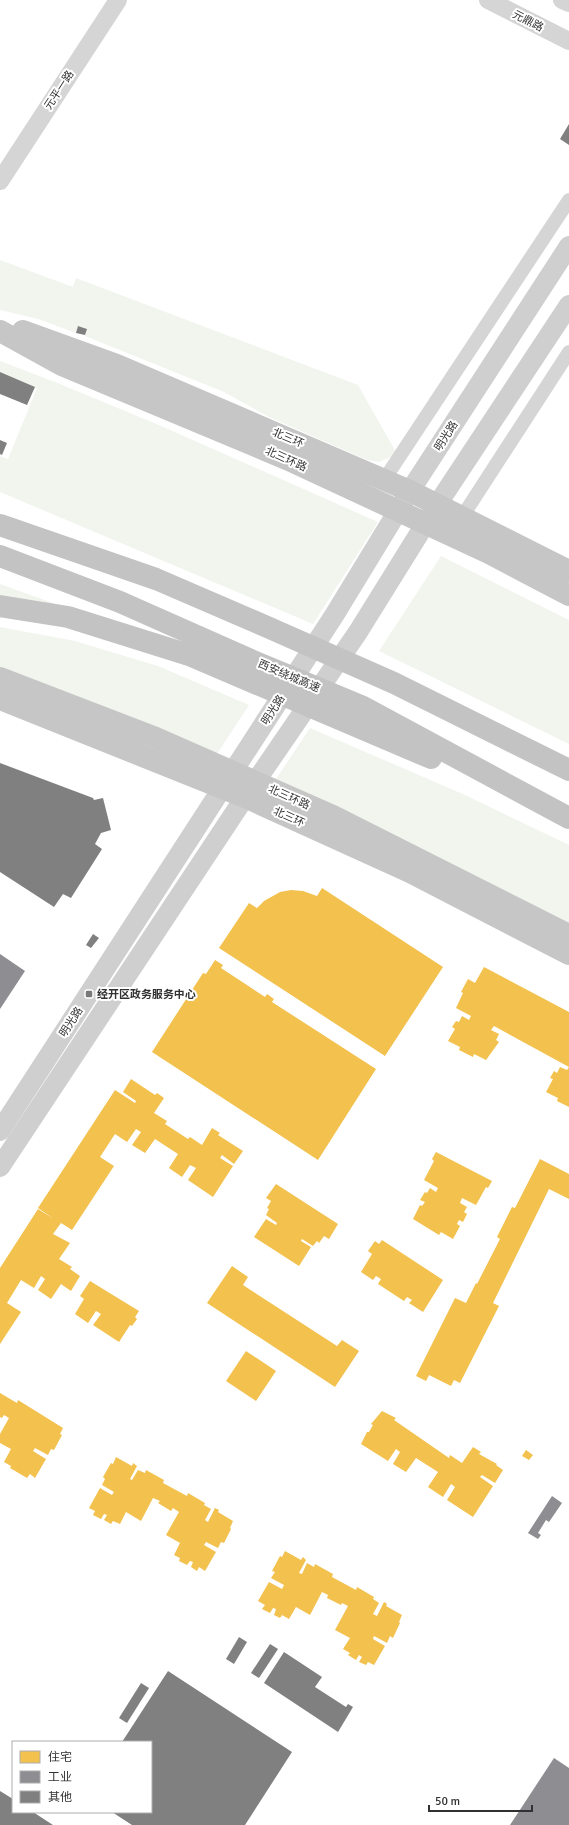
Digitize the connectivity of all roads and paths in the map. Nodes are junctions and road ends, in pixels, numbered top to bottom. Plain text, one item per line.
1 (118, 0) edge
2 (488, 0) edge
3 (562, 0) edge
4 (569, 4) edge
5 (569, 41) edge
6 (0, 181) edge
7 (569, 200) edge
8 (569, 246) edge
9 (569, 305) edge
10 (0, 323) edge
11 (0, 331) edge
12 (569, 352) edge
13 (384, 480) junction
14 (410, 491) junction
15 (437, 505) junction
16 (0, 517) edge
17 (462, 517) junction
18 (0, 525) edge
19 (64, 546) junction
20 (0, 556) edge
21 (569, 571) edge
22 (569, 595) edge
23 (0, 606) edge
24 (0, 678) edge
25 (0, 699) edge
26 (360, 717) junction
27 (569, 770) edge
28 (222, 789) junction
29 (245, 797) junction
30 (569, 818) edge
31 (569, 935) edge
32 (569, 954) edge
33 (0, 1131) edge
34 (0, 1167) edge

1 - 6 street, 元平一路
2 - 5 street, 元鼎路
3 - 4 street
7 - 13 street
8 - 14 main road, 明光路
9 - 15 main road, 明光路
10 - 13 highway, 北三环
11 - 22 highway, 北三环路
12 - 17 street
13 - 14 highway, 北三环
14 - 15 highway, 北三环
14 - 28 main road, 明光路
15 - 17 highway, 北三环
15 - 29 main road, 明光路
16 - 19 highway
17 - 21 highway, 北三环
18 - 19 highway
19 - 27 highway
20 - 26 highway, 西安绕城高速
23 - 26 highway
24 - 31 highway, 北三环路
25 - 28 highway, 北三环
26 - 30 highway, 西安绕城高速
28 - 29 highway, 北三环
28 - 33 main road, 明光路
29 - 32 highway, 北三环
29 - 34 main road, 明光路

